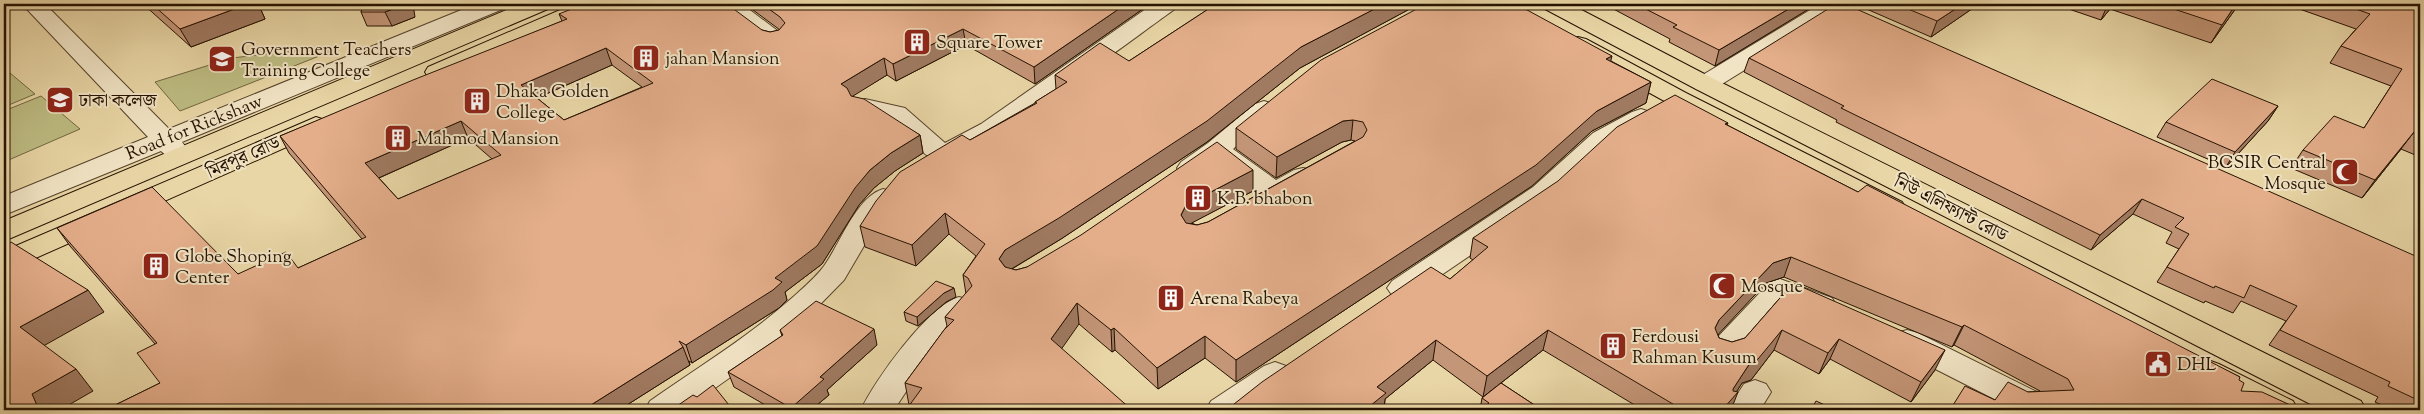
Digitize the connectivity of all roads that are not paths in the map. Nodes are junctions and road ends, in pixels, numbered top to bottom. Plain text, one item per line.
1 (34, 4) edge
2 (495, 4) edge
3 (540, 4) edge
4 (592, 4) edge
5 (728, 4) edge
6 (1167, 4) edge
7 (1553, 4) edge
8 (1840, 7) edge
9 (1532, 20) edge
10 (775, 40) edge
11 (1705, 84) junction
12 (1280, 97) edge
13 (1677, 98) junction
14 (865, 107) edge
15 (173, 147) junction
16 (1217, 150) junction
17 (1326, 164) edge
18 (921, 168) junction
19 (203, 175) junction
20 (1169, 182) edge
21 (1275, 192) junction
22 (4, 206) edge
23 (1249, 206) edge
24 (1918, 222) edge
25 (4, 232) edge
26 (4, 262) edge
27 (1379, 304) edge
28 (959, 307) edge
29 (1844, 315) edge
30 (1879, 330) edge
31 (1725, 350) edge
32 (2182, 358) edge
33 (1296, 360) edge
34 (2248, 403) edge
35 (661, 410) edge
36 (876, 410) edge
37 (1222, 410) edge
38 (2044, 410) edge
39 (2282, 410) edge
40 (2350, 410) edge

1 - 15 street
2 - 15 street, Road for Rickshaw
3 - 15 highway, মিরপুর রোড
4 - 19 highway, মিরপুর রোড
5 - 10 street
6 - 18 street
7 - 11 highway, নিউ এলিফ্যান্ট রোড
8 - 11 street
9 - 13 highway, নিউ এলিফ্যান্ট রোড
11 - 40 highway, নিউ এলিফ্যান্ট রোড
12 - 16 street
13 - 24 highway, নিউ এলিফ্যান্ট রোড
13 - 27 street
14 - 18 street
15 - 19 highway
15 - 22 street, Road for Rickshaw
15 - 25 highway, মিরপুর রোড
16 - 20 street
16 - 21 street
17 - 21 street
18 - 35 street
19 - 26 highway, মিরপুর রোড
21 - 23 street
28 - 36 street
29 - 31 street
30 - 38 street
32 - 34 highway
33 - 37 street
34 - 39 highway

